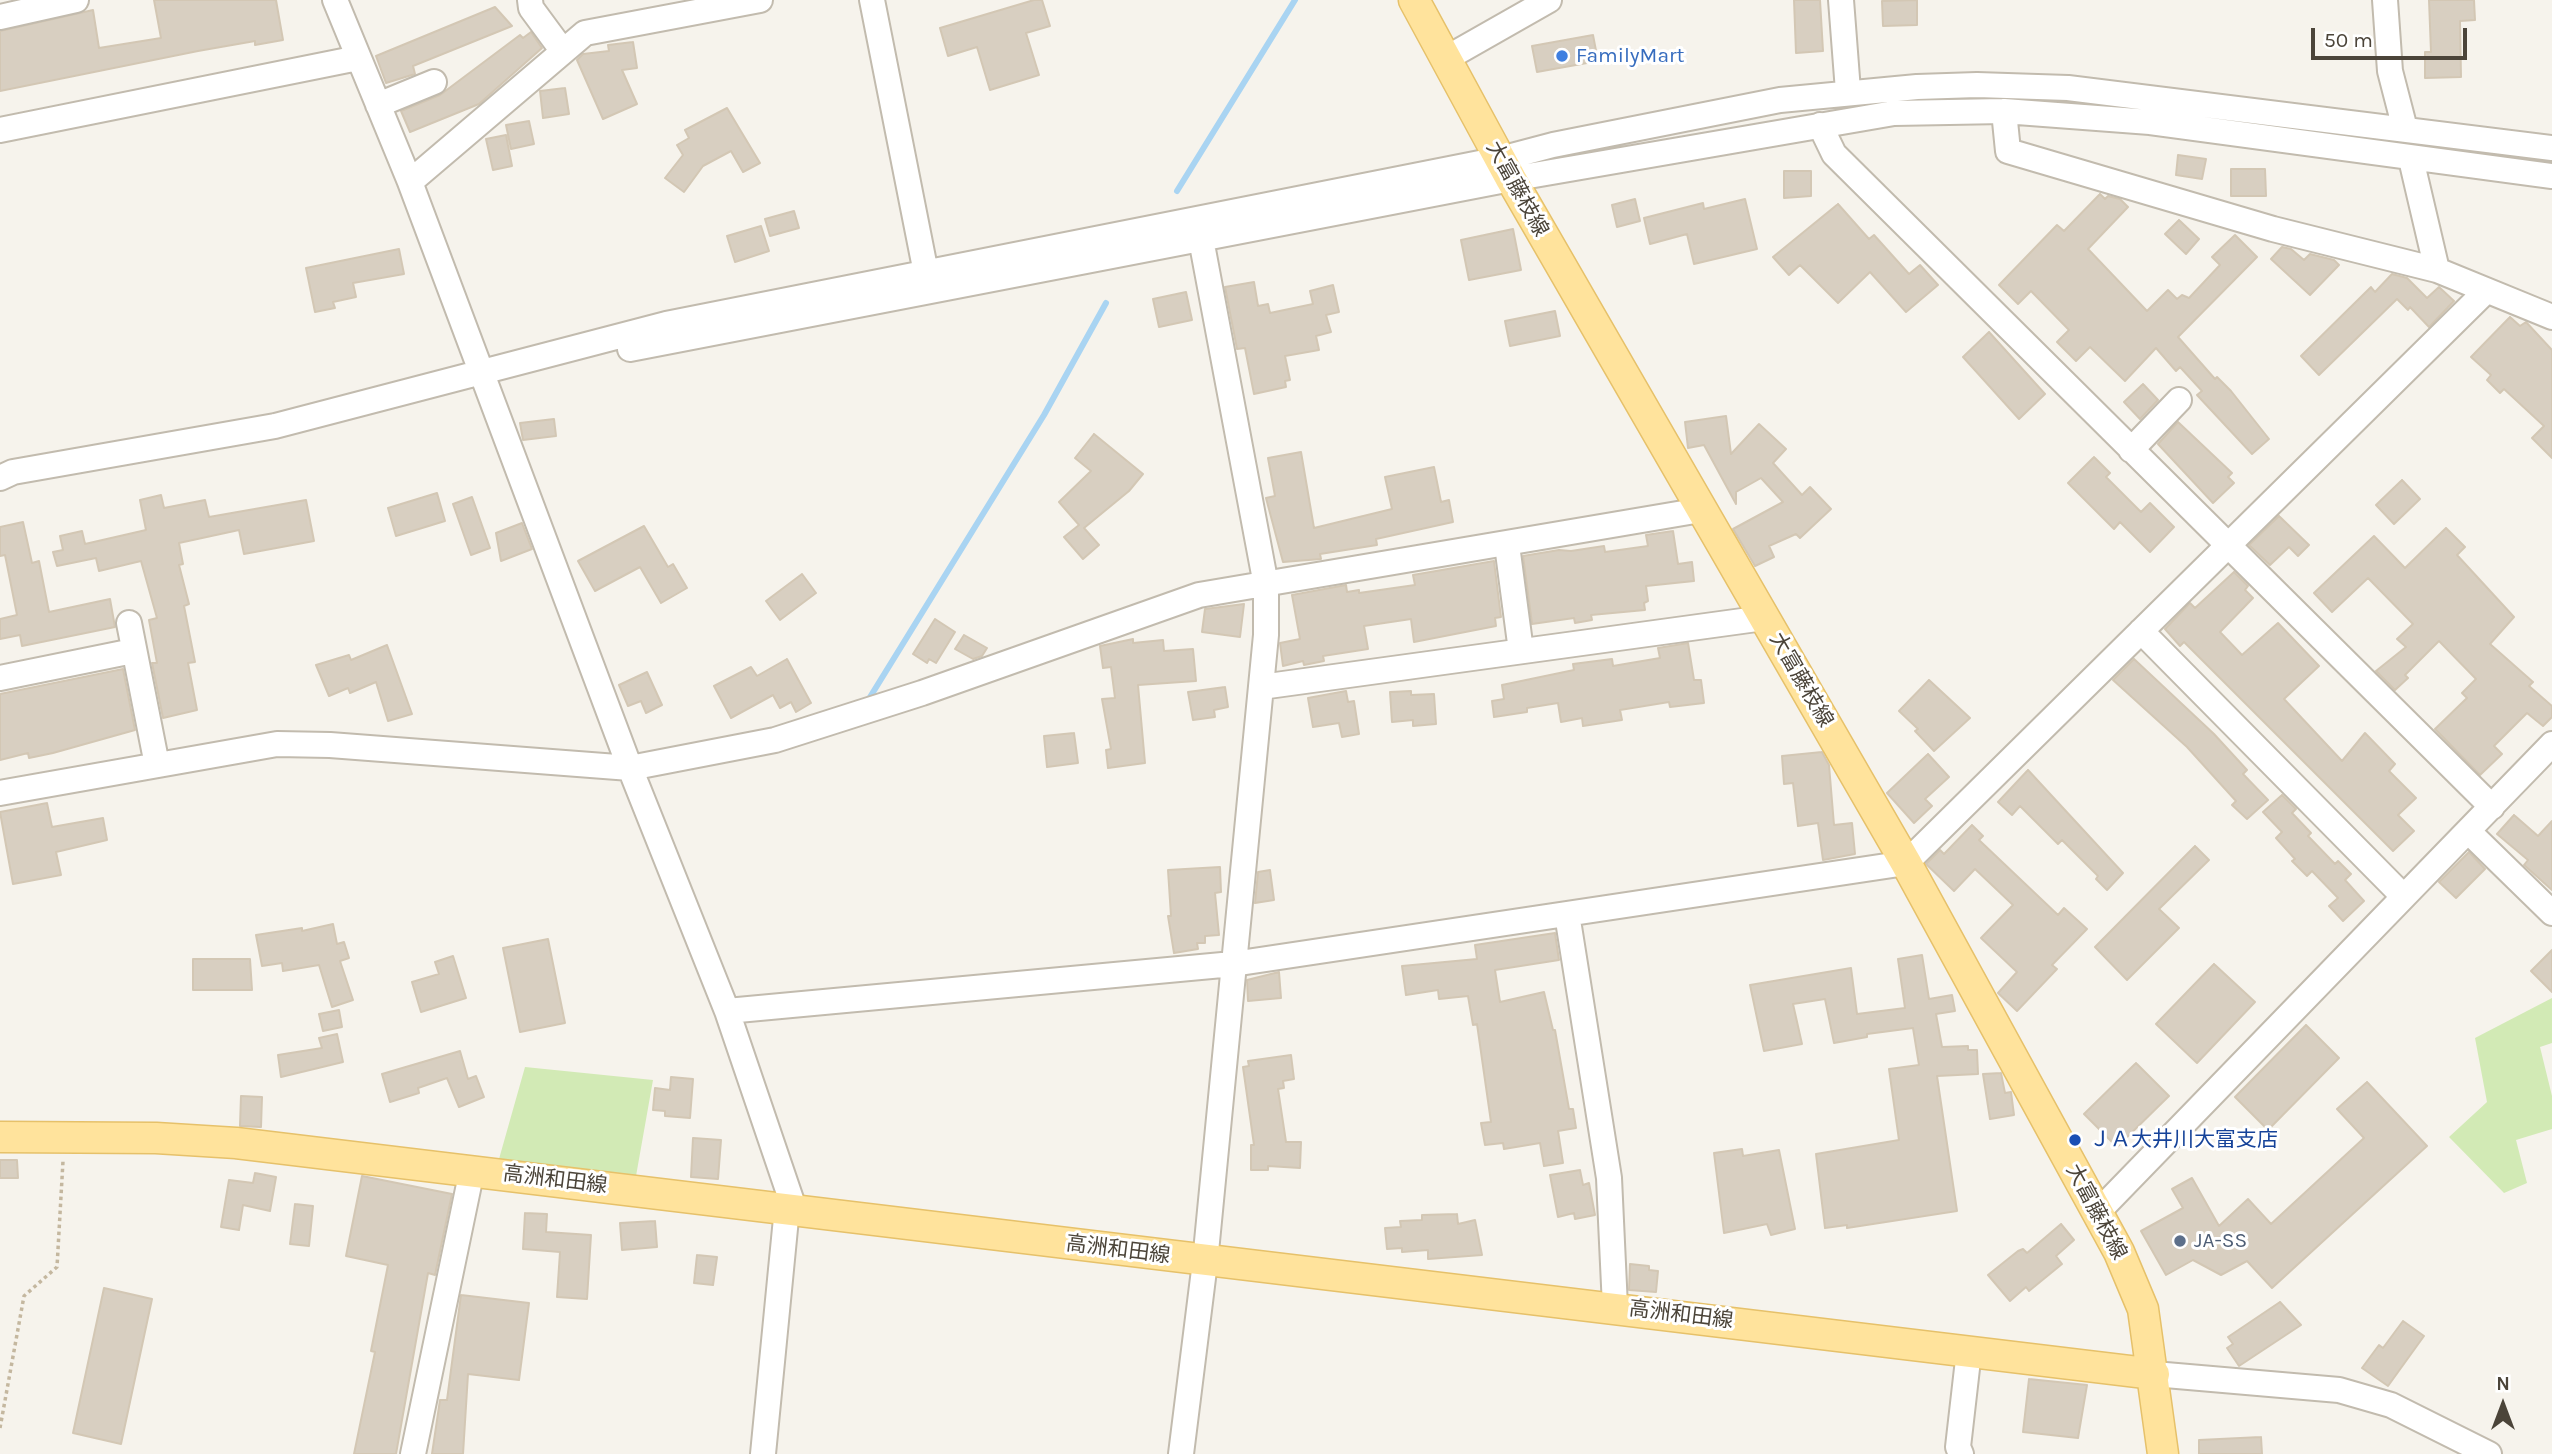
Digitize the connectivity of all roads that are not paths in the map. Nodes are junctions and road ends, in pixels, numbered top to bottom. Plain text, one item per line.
1 (76, 0) edge
2 (335, 0) edge
3 (530, 0) edge
4 (760, 0) edge
5 (873, 0) edge
6 (1414, 0) edge
7 (1549, 0) edge
8 (1841, 0) edge
9 (2385, 0) edge
10 (0, 17) edge
11 (562, 50) junction
12 (358, 58) junction
13 (1447, 58) junction
14 (433, 82) dead end
15 (1848, 91) junction
16 (379, 105) junction
17 (2004, 111) junction
18 (1820, 125) junction
19 (2405, 129) junction
20 (0, 130) edge
21 (2552, 148) edge
22 (2411, 159) junction
23 (1506, 169) junction
24 (2552, 176) edge
25 (410, 182) junction
26 (1201, 239) junction
27 (2437, 270) junction
28 (926, 274) junction
29 (2486, 292) junction
30 (2552, 317) edge
31 (478, 370) junction
32 (2179, 400) dead end
33 (2131, 450) junction
34 (0, 478) edge
35 (1701, 510) junction
36 (1507, 545) junction
37 (2227, 546) junction
38 (1266, 585) junction
39 (1764, 618) junction
40 (129, 623) dead end
41 (2141, 631) junction
42 (133, 651) junction
43 (1521, 651) junction
44 (0, 678) edge
45 (1261, 687) junction
46 (2552, 744) edge
47 (157, 765) junction
48 (630, 768) junction
49 (0, 793) edge
50 (2492, 807) junction
51 (2468, 831) junction
52 (1906, 863) junction
53 (2402, 895) junction
54 (2552, 913) edge
55 (1567, 914) junction
56 (1233, 964) junction
57 (727, 1011) junction
58 (0, 1130) edge
59 (472, 1170) junction
60 (790, 1208) junction
61 (2097, 1213) junction
62 (1205, 1262) junction
63 (1615, 1307) junction
64 (1969, 1351) junction
65 (2154, 1374) junction
66 (413, 1454) edge
67 (763, 1454) edge
68 (1181, 1454) edge
69 (1961, 1454) edge
70 (2163, 1454) edge
71 (2489, 1454) edge

1 - 10 street
2 - 12 street
3 - 11 street
4 - 11 street
5 - 28 street
6 - 13 main road, 大富藤枝線
7 - 13 street
8 - 15 street
9 - 19 street
11 - 25 street
12 - 16 street
12 - 20 street
13 - 23 main road, 大富藤枝線
14 - 16 street
15 - 19 street
15 - 23 street
16 - 25 street
17 - 18 street
17 - 22 street
17 - 27 street
18 - 23 street
18 - 33 street
19 - 21 street
22 - 24 street
22 - 27 street
23 - 26 street
23 - 28 street
23 - 35 main road, 大富藤枝線
25 - 31 street
26 - 31 street
26 - 38 street
27 - 29 street
28 - 31 street
29 - 30 street
29 - 37 street
31 - 34 street
31 - 48 street
32 - 33 street
33 - 37 street
35 - 36 street
35 - 39 main road, 大富藤枝線
36 - 38 street
36 - 43 street
37 - 41 street
37 - 50 street
38 - 45 street
38 - 48 street
39 - 43 street
39 - 52 main road, 大富藤枝線
40 - 42 street
41 - 52 street
41 - 53 street
42 - 44 street
42 - 47 street
43 - 45 street
45 - 56 street
46 - 50 street
47 - 48 street
47 - 49 street
48 - 57 street
50 - 51 street
51 - 53 street
51 - 54 street
52 - 55 street
52 - 61 main road, 大富藤枝線
53 - 61 street
55 - 56 street
55 - 63 street
56 - 57 street
56 - 62 street
57 - 60 street
58 - 59 main road, 高洲和田線
59 - 60 main road, 高洲和田線
59 - 66 street
60 - 62 main road, 高洲和田線
60 - 67 street
61 - 65 main road, 大富藤枝線
62 - 63 main road, 高洲和田線
62 - 68 street
63 - 64 main road, 高洲和田線
64 - 65 main road, 高洲和田線
64 - 69 street
65 - 70 main road
65 - 71 street

